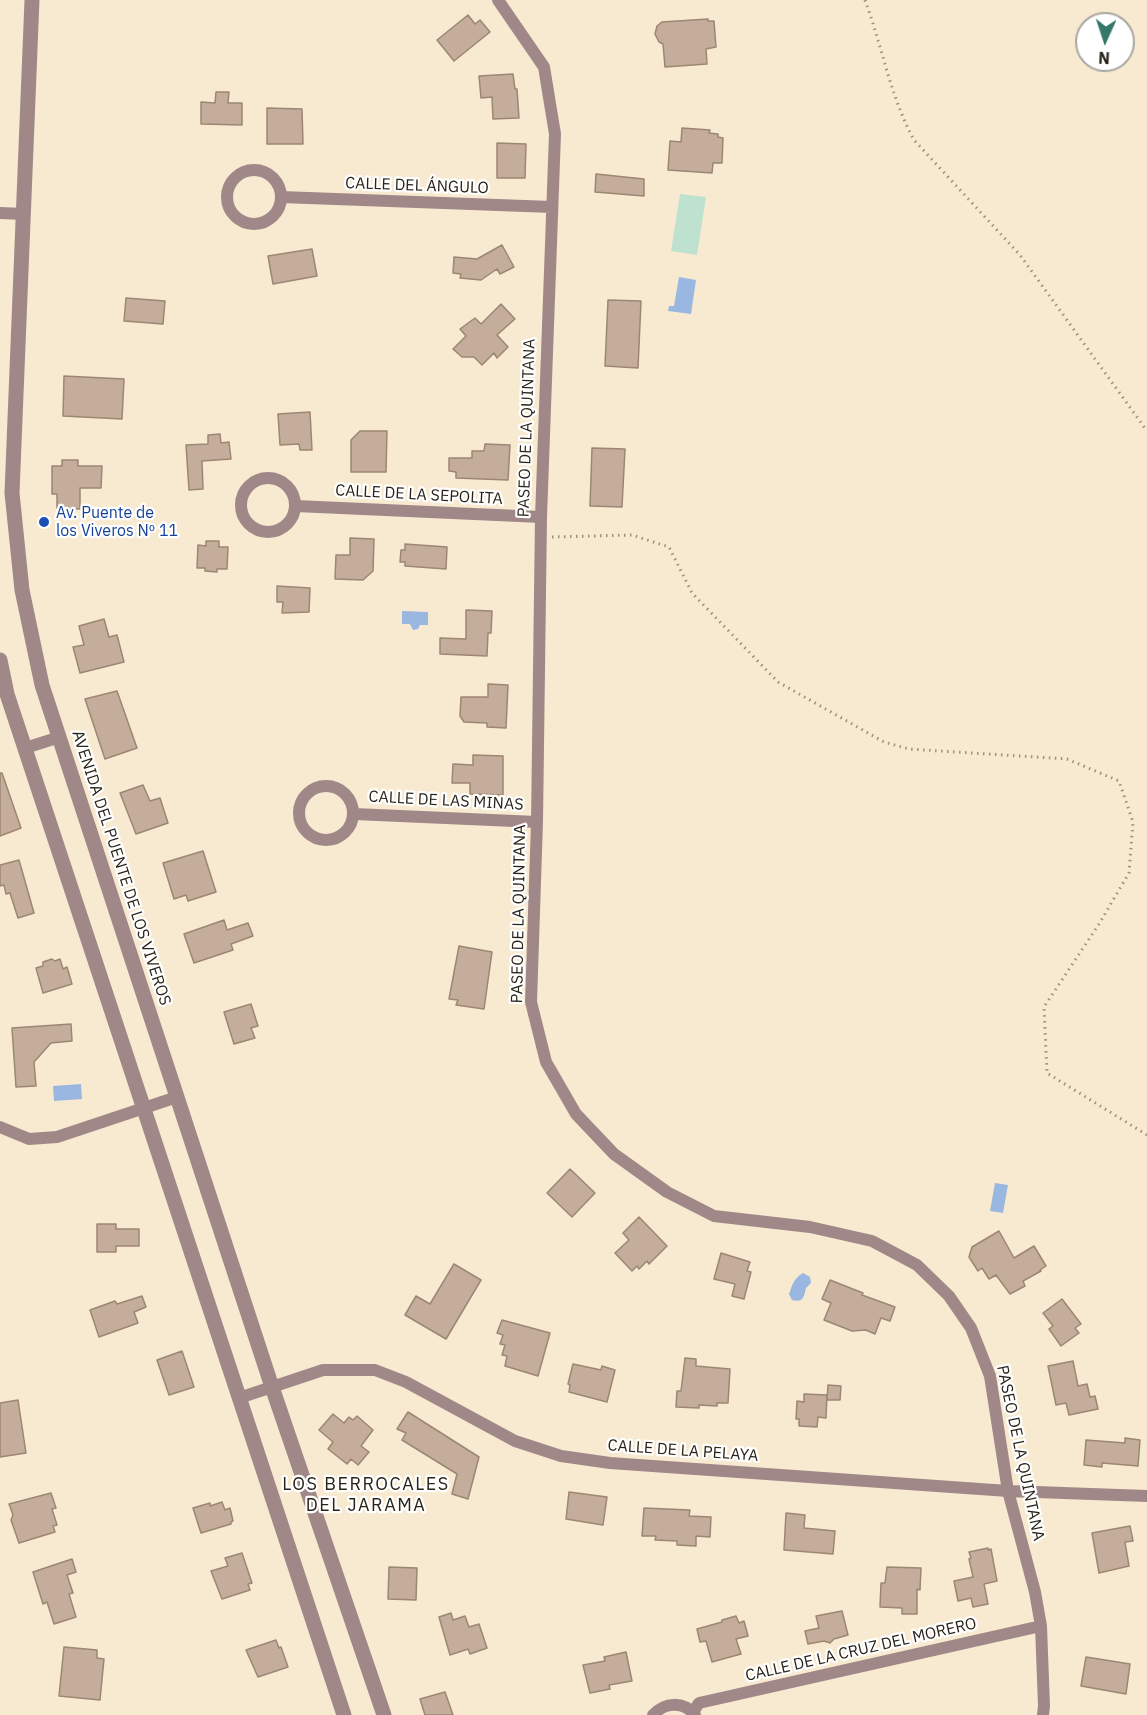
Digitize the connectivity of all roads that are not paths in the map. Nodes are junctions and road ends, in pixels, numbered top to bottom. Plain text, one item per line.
1 (33, 0) edge
2 (498, 0) edge
3 (281, 197) junction
4 (552, 207) junction
5 (0, 213) edge
6 (24, 214) junction
7 (296, 506) junction
8 (541, 517) junction
9 (0, 660) edge
10 (60, 737) junction
11 (25, 748) junction
12 (354, 814) junction
13 (537, 822) junction
14 (177, 1097) junction
15 (144, 1108) junction
16 (0, 1127) edge
17 (272, 1387) junction
18 (239, 1398) junction
19 (1008, 1491) junction
20 (1147, 1496) edge
21 (1041, 1626) junction
22 (694, 1713) edge
23 (344, 1715) edge
24 (384, 1715) edge
25 (653, 1715) edge
26 (1043, 1715) edge

1 - 6 street, AVENIDA DEL PUENTE DE LOS VIVEROS
2 - 4 street, PASEO DE LA QUINTANA
3 - 3 street
3 - 4 street, CALLE DEL ÁNGULO
4 - 8 street, PASEO DE LA QUINTANA
5 - 6 street
6 - 10 street, AVENIDA DEL PUENTE DE LOS VIVEROS
7 - 7 street
7 - 8 street, CALLE DE LA SEPOLITA
8 - 13 street, PASEO DE LA QUINTANA
9 - 11 street
10 - 11 street
10 - 14 street, AVENIDA DEL PUENTE DE LOS VIVEROS
11 - 15 street
12 - 12 street
12 - 13 street, CALLE DE LAS MINAS
13 - 19 street, PASEO DE LA QUINTANA
14 - 15 street
14 - 17 street, AVENIDA DEL PUENTE DE LOS VIVEROS
15 - 16 street
15 - 18 street
17 - 18 street, CALLE DE LA PELAYA
17 - 19 street, CALLE DE LA PELAYA
17 - 24 street, AVENIDA DEL PUENTE DE LOS VIVEROS
18 - 23 street
19 - 20 street, CALLE DE LA PELAYA
19 - 21 street, PASEO DE LA QUINTANA
21 - 22 street, CALLE DE LA CRUZ DEL MORERO
21 - 26 street, PASEO DE LA QUINTANA
22 - 25 street

